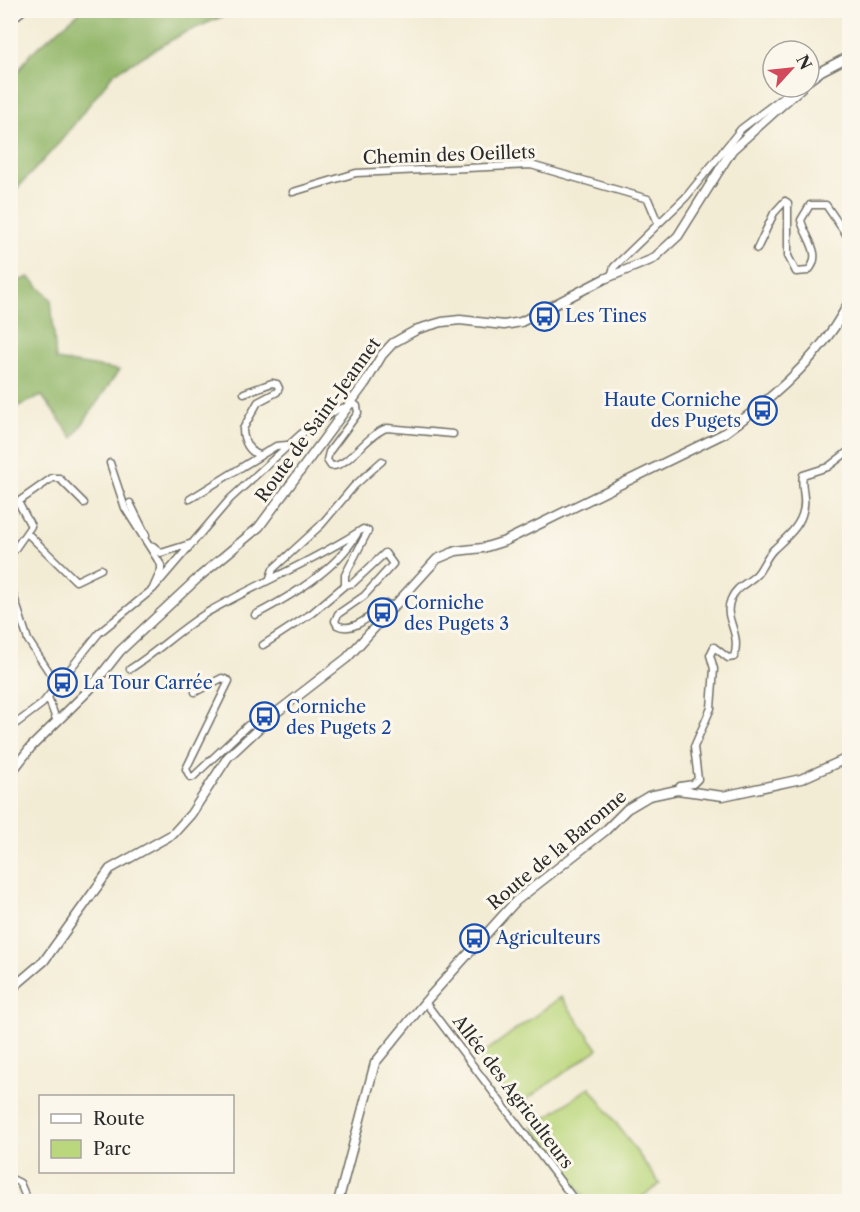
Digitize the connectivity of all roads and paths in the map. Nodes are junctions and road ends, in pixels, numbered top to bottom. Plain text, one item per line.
1 (24, 10) edge
2 (10, 21) edge
3 (849, 56) edge
4 (821, 71) edge
5 (780, 99) edge
6 (789, 99) edge
7 (293, 192) dead end
8 (658, 223) junction
9 (849, 240) edge
10 (757, 249) dead end
11 (611, 276) junction
12 (849, 300) edge
13 (244, 393) dead end
14 (349, 405) junction
15 (453, 434) dead end
16 (288, 445) junction
17 (849, 450) edge
18 (260, 455) junction
19 (382, 460) dead end
20 (110, 463) dead end
21 (190, 499) dead end
22 (18, 502) junction
23 (84, 503) dead end
24 (130, 503) dead end
25 (10, 508) edge
26 (359, 531) junction
27 (27, 533) junction
28 (193, 543) junction
29 (10, 556) edge
30 (10, 561) edge
31 (101, 569) dead end
32 (270, 578) junction
33 (10, 583) edge
34 (345, 585) junction
35 (153, 589) junction
36 (395, 606) junction
37 (255, 615) dead end
38 (263, 645) dead end
39 (130, 669) dead end
40 (57, 684) junction
41 (195, 692) dead end
42 (48, 697) junction
43 (57, 722) junction
44 (261, 727) junction
45 (10, 728) edge
46 (849, 757) edge
47 (10, 774) edge
48 (677, 790) junction
49 (10, 990) edge
50 (425, 1002) junction
51 (10, 1178) edge
52 (28, 1202) edge
53 (338, 1202) edge
54 (576, 1202) edge

1 - 2 street
3 - 4 main road
5 - 8 street
6 - 11 main road, Route de Saint-Jeannet
7 - 8 street, Chemin des Oeillets
8 - 11 street
9 - 10 street
11 - 14 main road, Route de Saint-Jeannet
12 - 36 main road
13 - 18 street
14 - 15 street
14 - 16 street
14 - 43 main road, Route de Saint-Jeannet
16 - 18 street
16 - 28 street
17 - 48 street
18 - 21 street
19 - 32 street
20 - 35 street
22 - 23 street
22 - 25 street
22 - 27 street
24 - 28 street
26 - 32 street
26 - 34 street
26 - 37 street
27 - 29 street
27 - 31 street
28 - 35 street
30 - 33 street
32 - 39 street
33 - 40 street
34 - 36 street
34 - 38 street
35 - 40 street
36 - 44 main road
40 - 42 street
41 - 44 street
42 - 43 street
42 - 45 street
43 - 47 main road, Route de Saint-Jeannet
44 - 49 main road
46 - 48 main road, Route de la Baronne
48 - 50 main road, Route de la Baronne
50 - 53 main road, Route de la Baronne
50 - 54 street, Allée des Agriculteurs
51 - 52 street

